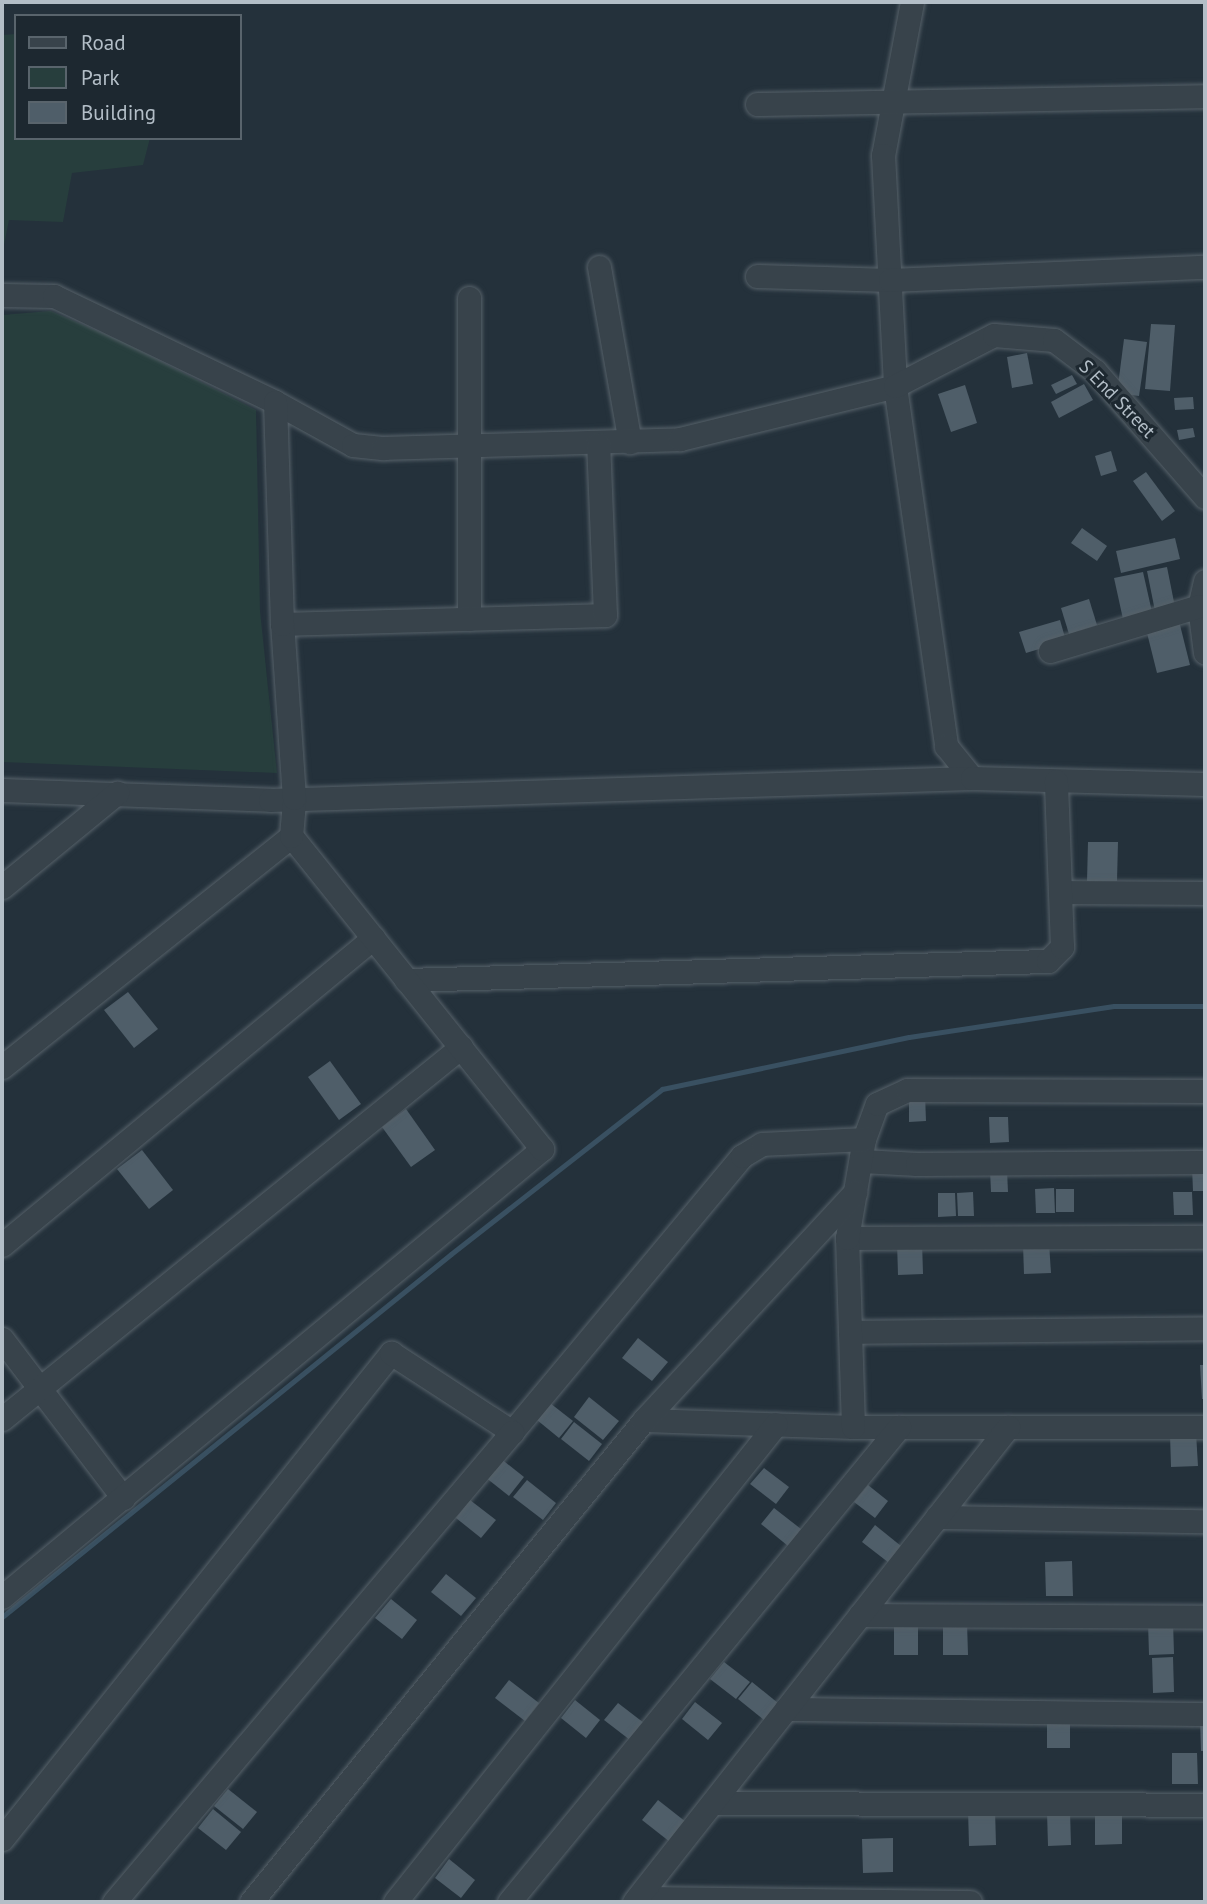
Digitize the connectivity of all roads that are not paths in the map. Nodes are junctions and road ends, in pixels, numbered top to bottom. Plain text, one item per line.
1 (912, 2) edge
2 (1205, 96) edge
3 (892, 102) junction
4 (757, 104) dead end
5 (599, 267) dead end
6 (1205, 267) edge
7 (757, 276) dead end
8 (890, 280) junction
9 (2, 295) edge
10 (469, 298) dead end
11 (895, 386) junction
12 (275, 402) junction
13 (630, 442) junction
14 (598, 444) junction
15 (470, 447) junction
16 (1205, 497) edge
17 (1205, 582) edge
18 (1199, 606) junction
19 (469, 619) junction
20 (282, 624) junction
21 (1050, 651) dead end
22 (1205, 653) edge
23 (972, 778) junction
24 (1056, 780) junction
25 (1205, 784) edge
26 (2, 790) edge
27 (117, 793) junction
28 (295, 798) junction
29 (291, 836) junction
30 (2, 887) edge
31 (1063, 892) junction
32 (1205, 893) edge
33 (373, 938) junction
34 (406, 980) junction
35 (461, 1047) junction
36 (2, 1067) edge
37 (1205, 1091) edge
38 (863, 1150) junction
39 (1205, 1162) edge
40 (855, 1192) junction
41 (1205, 1237) edge
42 (847, 1238) junction
43 (2, 1245) edge
44 (1205, 1328) edge
45 (850, 1332) junction
46 (2, 1339) edge
47 (38, 1389) junction
48 (2, 1419) edge
49 (644, 1420) junction
50 (776, 1424) junction
51 (853, 1427) junction
52 (899, 1427) junction
53 (1009, 1427) junction
54 (1205, 1427) edge
55 (512, 1432) junction
56 (123, 1498) junction
57 (937, 1517) junction
58 (1205, 1521) edge
59 (2, 1597) edge
60 (860, 1615) junction
61 (1205, 1617) edge
62 (786, 1709) junction
63 (1205, 1714) edge
64 (713, 1803) junction
65 (1205, 1805) edge
66 (2, 1839) edge
67 (636, 1900) edge
68 (114, 1902) edge
69 (251, 1902) edge
70 (396, 1902) edge
71 (509, 1902) edge
72 (970, 1902) edge

1 - 3 street
2 - 3 street
3 - 4 street
3 - 8 street
5 - 13 street
6 - 8 street
7 - 8 street
8 - 11 street
9 - 12 street, S End Street
10 - 15 street
11 - 13 street, S End Street
11 - 16 street, S End Street
11 - 23 street
12 - 15 street, S End Street
12 - 20 street
13 - 14 street, S End Street
14 - 15 street, S End Street
14 - 19 street
15 - 19 street
17 - 18 street
18 - 21 street
18 - 22 street
19 - 20 street
20 - 28 street
23 - 24 street
23 - 28 street
24 - 25 street
24 - 31 street
26 - 27 street
27 - 28 street
27 - 30 street
28 - 29 street
29 - 33 street
29 - 36 street
31 - 32 street
31 - 34 street
33 - 34 street
33 - 43 street
34 - 35 street
35 - 47 street
35 - 56 street
37 - 38 street
38 - 39 street
38 - 40 street
38 - 55 street
40 - 42 street
40 - 49 street
41 - 42 street
42 - 45 street
44 - 45 street
45 - 51 street
46 - 47 street
47 - 48 street
47 - 56 street
49 - 50 street
49 - 69 street
50 - 51 street
50 - 70 street
51 - 52 street
52 - 53 street
52 - 71 street
53 - 54 street
53 - 57 street
55 - 66 street
55 - 68 street
56 - 59 street
57 - 58 street
57 - 60 street
60 - 61 street
60 - 62 street
62 - 63 street
62 - 64 street
64 - 65 street
64 - 67 street
67 - 72 street

